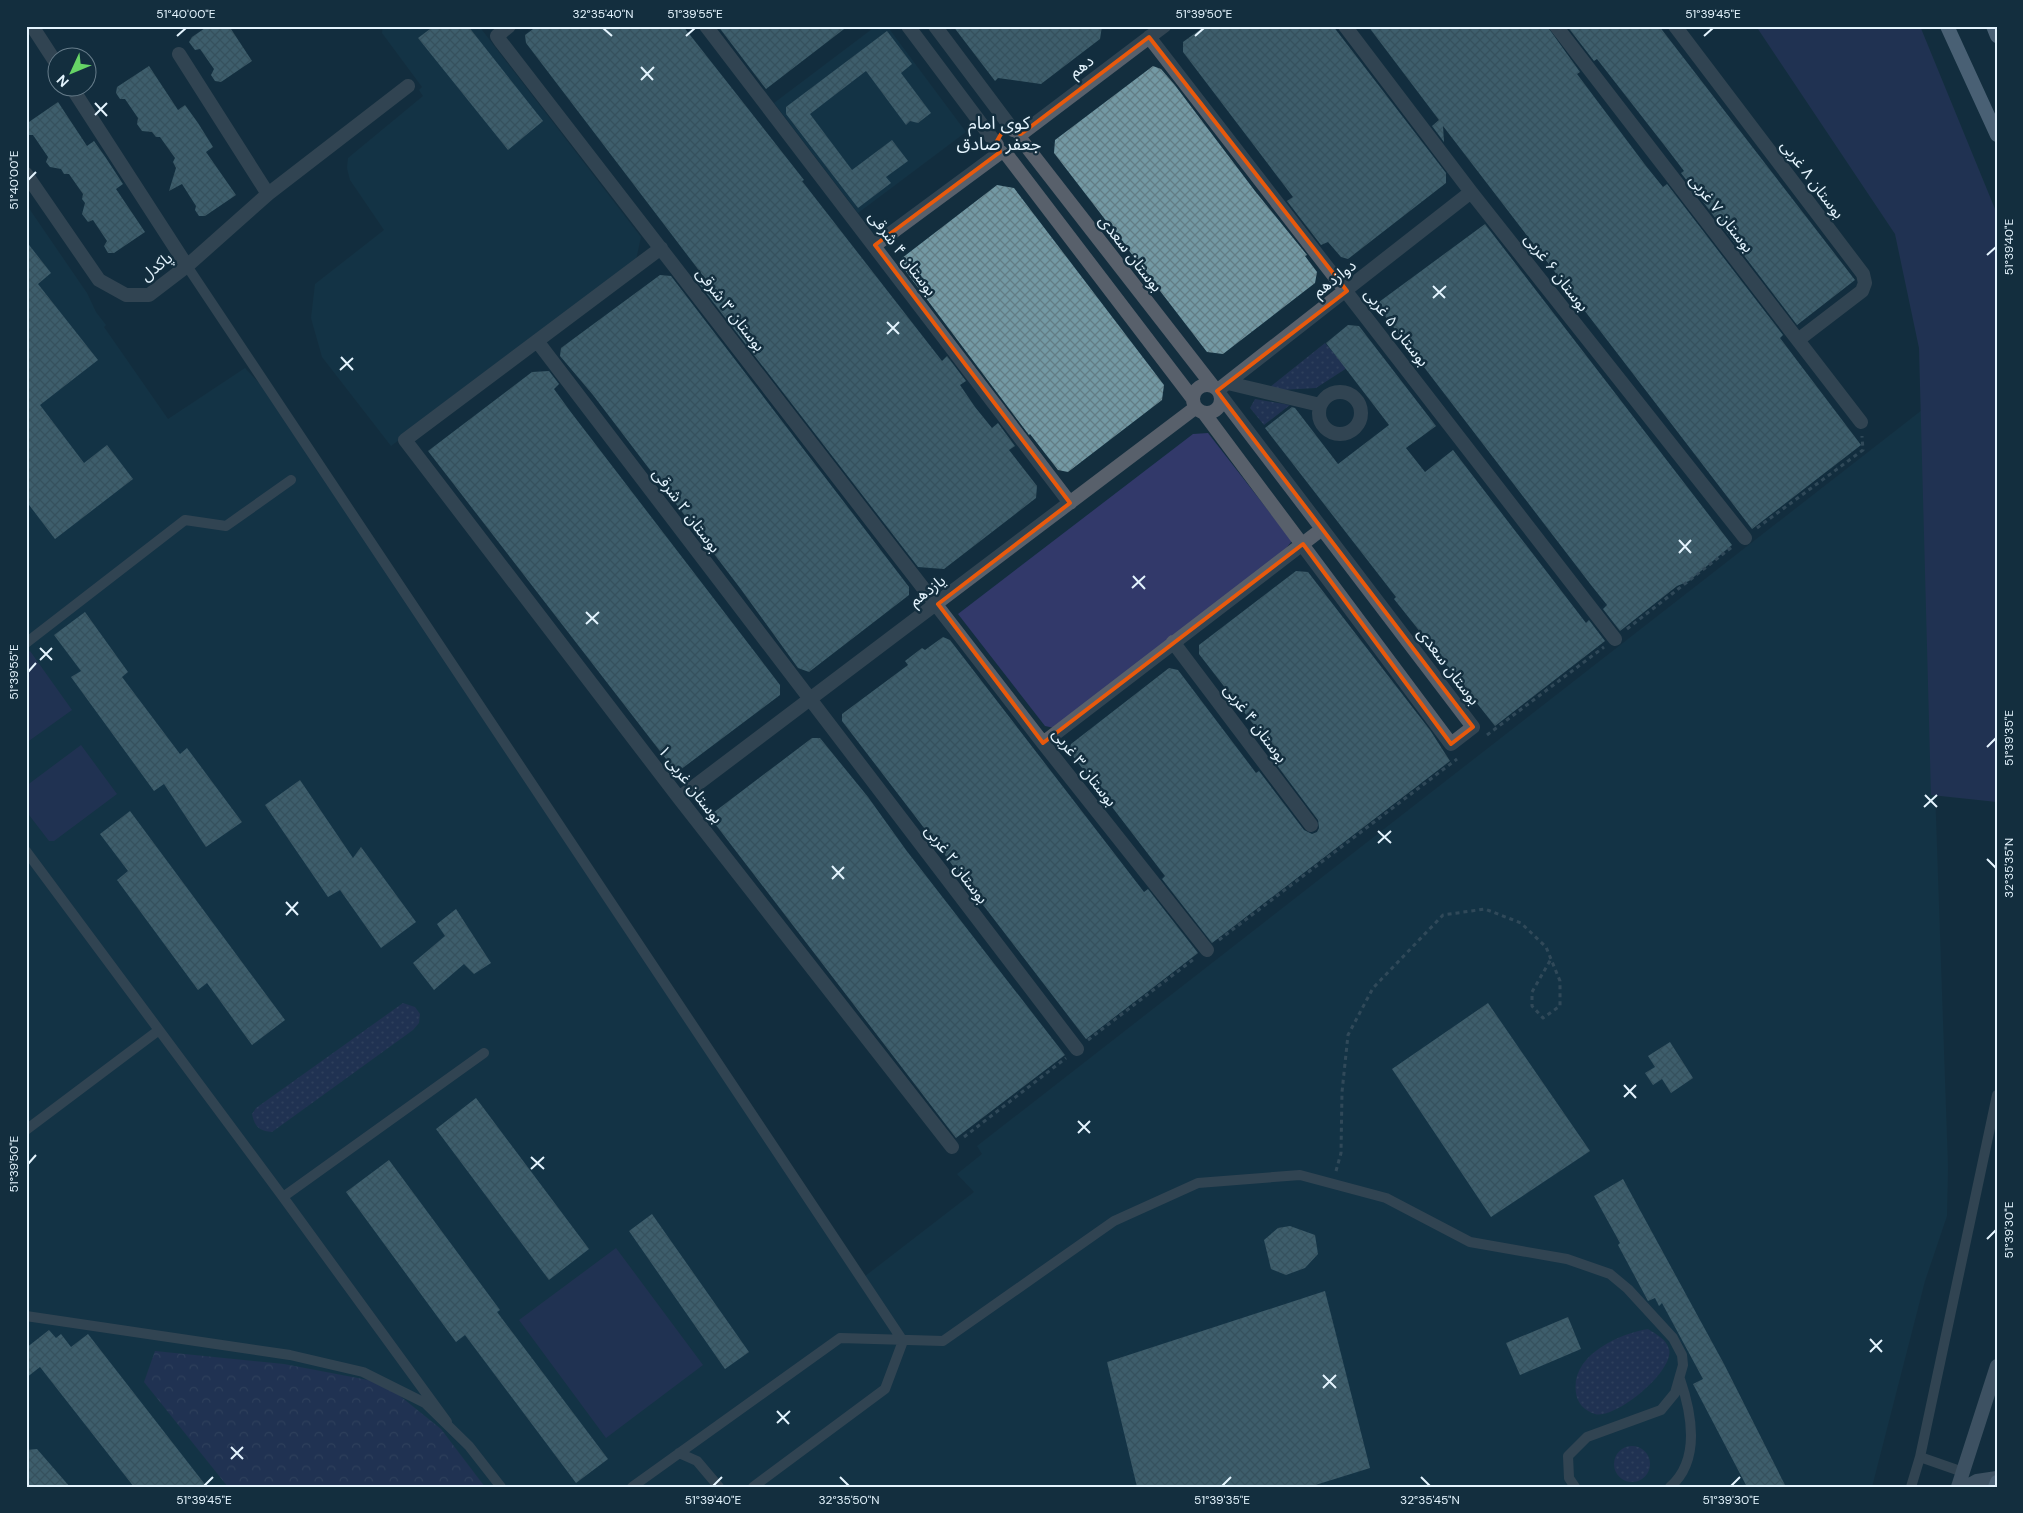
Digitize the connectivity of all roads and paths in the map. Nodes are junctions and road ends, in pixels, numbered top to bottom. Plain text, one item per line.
1 (32, 26) edge
2 (509, 26) edge
3 (706, 26) edge
4 (908, 26) edge
5 (935, 26) edge
6 (1164, 26) edge
7 (1345, 26) edge
8 (1556, 26) edge
9 (1675, 26) edge
10 (1947, 26) edge
11 (1993, 26) edge
12 (1997, 36) edge
13 (1149, 37) junction
14 (48, 51) edge
15 (179, 54) dead end
16 (408, 86) dead end
17 (78, 98) edge
18 (1997, 135) edge
19 (1018, 136) junction
20 (1001, 151) junction
21 (26, 174) edge
22 (1471, 192) junction
23 (268, 194) junction
24 (875, 245) junction
25 (661, 248) junction
26 (187, 266) junction
27 (1347, 291) junction
28 (1798, 340) junction
29 (536, 341) junction
30 (1220, 388) junction
31 (1320, 405) dead end
32 (1197, 407) junction
33 (1861, 422) dead end
34 (1863, 450) dead end
35 (292, 480) dead end
36 (1070, 503) junction
37 (1322, 529) junction
38 (1745, 538) junction
39 (1303, 544) junction
40 (938, 604) junction
41 (1614, 639) junction
42 (26, 642) edge
43 (1173, 642) junction
44 (810, 700) junction
45 (1480, 740) dead end
46 (1043, 743) junction
47 (1459, 757) dead end
48 (679, 798) junction
49 (1311, 825) dead end
50 (26, 851) edge
51 (1207, 950) junction
52 (1551, 959) junction
53 (159, 1030) junction
54 (1077, 1049) junction
55 (484, 1053) dead end
56 (1997, 1095) edge
57 (26, 1130) edge
58 (952, 1147) joint
59 (1332, 1183) junction
60 (283, 1197) junction
61 (26, 1316) edge
62 (903, 1341) junction
63 (1997, 1366) edge
64 (1680, 1379) junction
65 (1995, 1386) edge
66 (447, 1422) junction
67 (679, 1453) junction
68 (1920, 1457) junction
69 (1963, 1472) junction
70 (1997, 1478) edge
71 (1997, 1482) edge
72 (502, 1487) edge
73 (632, 1487) edge
74 (719, 1487) edge
75 (753, 1487) edge
76 (1575, 1487) edge
77 (1670, 1487) edge
78 (1911, 1487) edge
79 (1958, 1487) edge
80 (1966, 1487) edge
81 (1995, 1487) edge

1 - 14 street
2 - 25 street, بوستان ۳ شرقی
3 - 24 street, بوستان ۴ شرقی
4 - 20 street, بوستان سعدی
5 - 19 street, بوستان سعدی
6 - 13 street, دهم
7 - 22 street, بوستان ۶ غربی
8 - 28 street, بوستان ۷ غربی
9 - 28 street, بوستان ۸ غربی
10 - 18 highway
11 - 12 highway
13 - 19 street, دهم
13 - 27 street, بوستان ۵ غربی
15 - 23 street
16 - 23 street
17 - 26 street, پاکدل
19 - 20 street
19 - 20 street
19 - 30 street, بوستان سعدی
20 - 24 street
20 - 32 street, بوستان سعدی
21 - 26 street, پاکدل
22 - 27 street, دوازدهم
22 - 38 street, بوستان ۶ غربی
23 - 26 street
24 - 36 street, بوستان ۴ شرقی
25 - 29 street
25 - 40 street, بوستان ۳ شرقی
26 - 62 lane
27 - 30 street, دوازدهم
27 - 41 street, بوستان ۵ غربی
28 - 33 street, بوستان ۷ غربی
29 - 44 street, بوستان ۲ شرقی
29 - 48 street, بوستان غربی ۱
30 - 31 street
30 - 32 street
30 - 32 street
30 - 37 street, بوستان سعدی
32 - 36 street, یازدهم
32 - 39 street, بوستان سعدی
34 - 38 path
35 - 42 lane
36 - 40 street, یازدهم
37 - 39 street
37 - 39 street, بوستان سعدی
38 - 41 path
39 - 43 street
40 - 44 street, یازدهم
40 - 46 street, بوستان ۳ غربی
41 - 45 path
43 - 46 street
43 - 49 street, بوستان ۴ غربی
44 - 48 street, یازدهم
44 - 54 street, بوستان ۲ غربی
46 - 51 street, بوستان ۳ غربی
47 - 51 path
48 - 58 street, بوستان غربی ۱
50 - 53 lane
51 - 54 path
52 - 52 path
52 - 59 path
53 - 57 lane
53 - 60 lane
54 - 58 path
55 - 60 lane
56 - 68 lane
59 - 62 lane
59 - 64 lane
60 - 66 lane
61 - 66 lane
62 - 67 lane
62 - 75 lane
63 - 65 main road
64 - 76 lane
64 - 77 lane
65 - 69 main road
66 - 72 lane
67 - 73 lane
67 - 74 lane
68 - 69 lane
68 - 78 lane
69 - 79 main road
70 - 80 main road
71 - 81 highway

